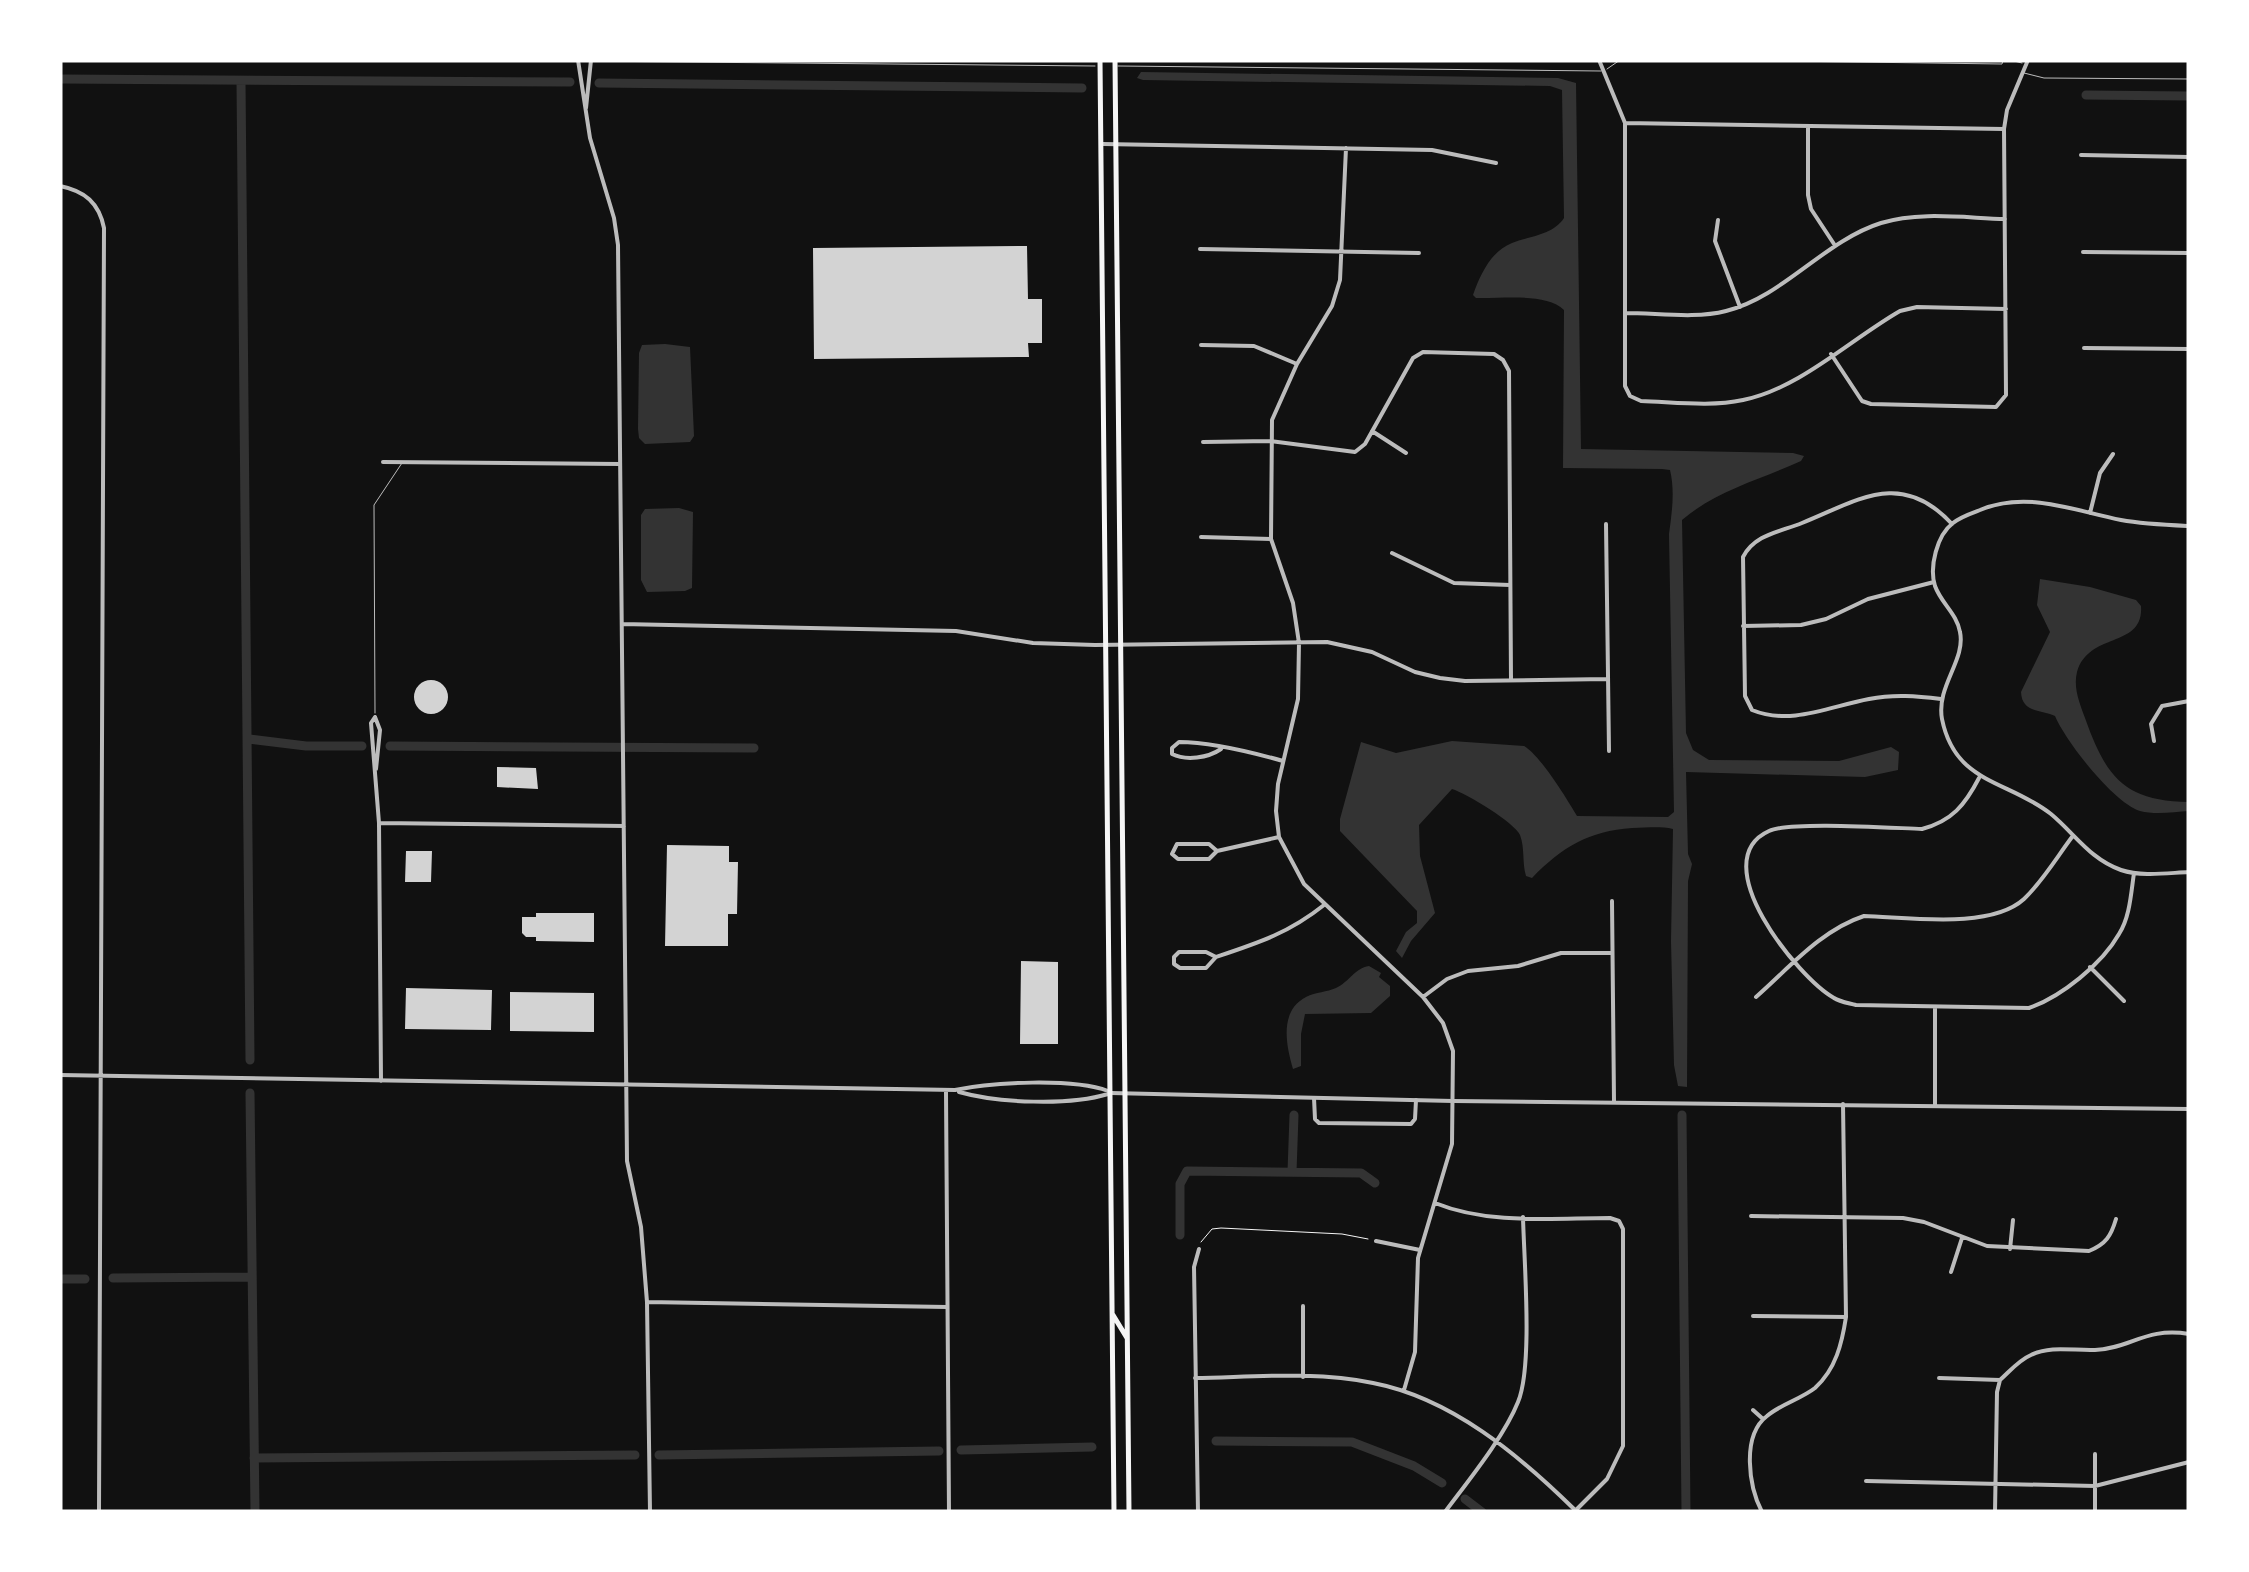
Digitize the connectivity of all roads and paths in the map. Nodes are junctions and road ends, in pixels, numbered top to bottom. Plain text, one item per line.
1 (578, 60) edge
2 (592, 60) edge
3 (1599, 60) edge
4 (1620, 60) edge
5 (1710, 60) edge
6 (2004, 60) edge
7 (2010, 60) edge
8 (2028, 62) edge
9 (1100, 63) edge
10 (1115, 63) edge
11 (1604, 71) junction
12 (2024, 74) junction
13 (2189, 79) edge
14 (585, 113) junction
15 (1624, 123) junction
16 (1808, 126) junction
17 (2004, 129) junction
18 (1102, 144) junction
19 (1116, 144) junction
20 (1346, 148) junction
21 (2082, 155) dead end
22 (2189, 156) edge
23 (1496, 163) dead end
24 (60, 186) edge
25 (2005, 219) junction
26 (1718, 220) dead end
27 (1834, 245) junction
28 (1200, 249) dead end
29 (1342, 251) junction
30 (2084, 252) dead end
31 (2189, 252) edge
32 (1419, 253) dead end
33 (1740, 307) junction
34 (2006, 308) junction
35 (1626, 312) junction
36 (1200, 346) dead end
37 (2084, 348) dead end
38 (2189, 349) edge
39 (1831, 354) junction
40 (1297, 364) junction
41 (1372, 431) junction
42 (1270, 441) junction
43 (1202, 442) dead end
44 (1406, 453) dead end
45 (2113, 454) dead end
46 (404, 461) junction
47 (382, 462) dead end
48 (620, 464) junction
49 (2090, 512) junction
50 (1606, 524) dead end
51 (1952, 524) junction
52 (2189, 526) edge
53 (1202, 537) dead end
54 (1271, 539) junction
55 (1392, 553) dead end
56 (1934, 582) junction
57 (1510, 585) junction
58 (622, 624) junction
59 (1744, 626) junction
60 (1299, 644) junction
61 (1107, 645) junction
62 (1121, 645) junction
63 (1608, 679) junction
64 (1511, 680) junction
65 (1941, 699) junction
66 (2189, 700) edge
67 (376, 717) joint
68 (2154, 741) dead end
69 (1221, 749) junction
70 (1609, 751) dead end
71 (1283, 761) junction
72 (1979, 778) junction
73 (379, 823) junction
74 (624, 826) junction
75 (1279, 837) junction
76 (2072, 838) junction
77 (1216, 851) junction
78 (2189, 872) edge
79 (2134, 873) junction
80 (1612, 900) dead end
81 (1324, 904) junction
82 (1612, 954) junction
83 (1216, 958) junction
84 (1796, 961) junction
85 (2090, 967) junction
86 (1423, 997) junction
87 (1756, 997) dead end
88 (2124, 1001) dead end
89 (1935, 1007) junction
90 (60, 1076) edge
91 (100, 1076) junction
92 (381, 1081) junction
93 (626, 1085) junction
94 (946, 1090) junction
95 (955, 1090) junction
96 (1111, 1092) junction
97 (1126, 1093) junction
98 (1314, 1098) junction
99 (1416, 1100) junction
100 (1453, 1101) junction
101 (1614, 1101) junction
102 (1843, 1104) junction
103 (1935, 1105) junction
104 (2189, 1109) edge
105 (1435, 1203) junction
106 (1752, 1216) dead end
107 (1523, 1217) junction
108 (1845, 1218) junction
109 (2116, 1219) dead end
110 (2013, 1220) dead end
111 (1962, 1238) junction
112 (1376, 1241) joint
113 (1198, 1249) joint
114 (2010, 1249) junction
115 (1420, 1250) junction
116 (1951, 1272) dead end
117 (647, 1302) junction
118 (1303, 1306) dead end
119 (947, 1308) junction
120 (1113, 1314) junction
121 (1754, 1316) dead end
122 (1846, 1317) junction
123 (2189, 1334) edge
124 (1128, 1341) junction
125 (1304, 1377) junction
126 (1196, 1378) junction
127 (1939, 1378) dead end
128 (2000, 1380) junction
129 (1404, 1390) junction
130 (1754, 1410) dead end
131 (1762, 1418) junction
132 (1494, 1441) junction
133 (2095, 1454) dead end
134 (2189, 1462) edge
135 (1866, 1482) dead end
136 (1996, 1484) junction
137 (2095, 1486) junction
138 (1577, 1511) edge
139 (100, 1512) edge
140 (650, 1512) edge
141 (950, 1512) edge
142 (1114, 1512) edge
143 (1130, 1512) edge
144 (1198, 1512) edge
145 (1273, 1512) edge
146 (1332, 1512) edge
147 (1445, 1512) edge
148 (1762, 1512) edge
149 (1995, 1512) edge
150 (2095, 1512) edge

1 - 2 lane
1 - 14 street
2 - 9 lane
2 - 14 street
3 - 11 street
4 - 11 lane
5 - 6 lane
7 - 8 lane
8 - 12 street
9 - 18 main road
10 - 11 lane
10 - 19 main road
11 - 15 street
12 - 13 lane
12 - 17 street
14 - 48 street
15 - 16 street
15 - 35 street
16 - 17 street
16 - 27 street
17 - 25 street
18 - 19 street
18 - 61 main road
19 - 20 street
19 - 62 main road
20 - 23 street
20 - 29 street
21 - 22 street
24 - 91 street
25 - 27 street
25 - 34 street
26 - 33 street
27 - 33 street
28 - 29 street
29 - 32 street
29 - 40 street
30 - 31 street
33 - 35 street
34 - 39 street
34 - 39 street
35 - 39 street
36 - 40 street
37 - 38 street
40 - 42 street
41 - 42 street
41 - 44 street
41 - 57 street
42 - 43 street
42 - 54 street
45 - 49 street
46 - 47 street
46 - 48 street
46 - 67 lane
48 - 58 street
49 - 51 street
49 - 52 street
50 - 63 street
51 - 56 street
51 - 59 street
53 - 54 street
54 - 60 street
55 - 57 street
56 - 59 street
56 - 65 street
57 - 64 street
58 - 61 street
58 - 74 street
59 - 65 street
60 - 62 street
60 - 64 street
60 - 71 street
61 - 62 street
61 - 96 main road
62 - 97 main road
63 - 64 street
63 - 70 street
65 - 72 street
66 - 68 street
67 - 73 street
69 - 69 street
69 - 71 street
71 - 75 street
72 - 76 street
72 - 84 street
73 - 74 street
73 - 92 street
74 - 93 street
75 - 77 street
75 - 81 street
76 - 79 street
76 - 84 street
77 - 77 street
78 - 79 street
79 - 85 street
80 - 82 street
81 - 83 street
81 - 86 street
82 - 86 street
82 - 101 street
83 - 83 street
84 - 87 street
84 - 89 street
85 - 88 street
85 - 89 street
86 - 100 street
89 - 103 street
90 - 91 street
91 - 92 street
91 - 139 street
92 - 93 street
93 - 94 street
93 - 117 street
94 - 95 street
94 - 119 street
95 - 96 street
95 - 96 street
96 - 97 street
96 - 120 main road
97 - 98 street
97 - 124 main road
98 - 99 street
98 - 99 street
99 - 100 street
100 - 101 street
100 - 105 street
101 - 102 street
102 - 103 street
102 - 108 street
103 - 104 street
105 - 107 street
105 - 115 street
106 - 108 street
107 - 132 street
107 - 138 street
108 - 111 street
108 - 122 street
109 - 114 street
110 - 114 street
111 - 114 street
111 - 116 street
112 - 113 path
112 - 115 street
113 - 126 street
115 - 129 street
117 - 119 street
117 - 140 street
118 - 125 street
119 - 141 street
120 - 124 main road
120 - 142 main road
121 - 122 street
122 - 131 street
123 - 128 street
124 - 143 main road
125 - 126 street
125 - 129 street
126 - 144 street
127 - 128 street
128 - 136 street
129 - 132 street
130 - 131 street
131 - 148 street
132 - 138 street
132 - 147 street
133 - 137 street
134 - 137 street
135 - 136 street
136 - 137 street
136 - 149 street
137 - 150 street
145 - 146 street

